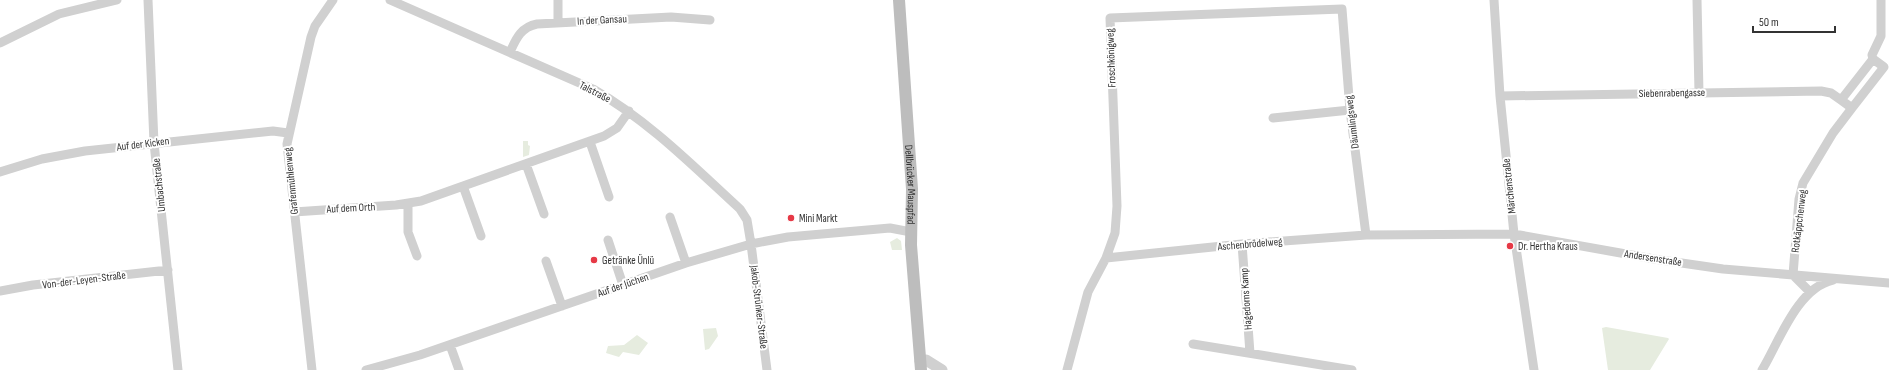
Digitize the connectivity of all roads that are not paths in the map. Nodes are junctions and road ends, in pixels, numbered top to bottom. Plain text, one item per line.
1 (117, 0) edge
2 (148, 0) edge
3 (390, 0) edge
4 (558, 0) edge
5 (899, 0) edge
6 (1494, 0) edge
7 (1697, 0) edge
8 (1881, 0) edge
9 (327, 2) edge
10 (1342, 9) joint
11 (710, 20) dead end
12 (558, 23) junction
13 (0, 43) edge
14 (510, 52) junction
15 (1873, 59) junction
16 (1886, 70) edge
17 (1698, 93) junction
18 (1500, 96) junction
19 (1842, 100) junction
20 (1852, 108) junction
21 (1350, 110) junction
22 (630, 111) junction
23 (1272, 118) dead end
24 (288, 134) junction
25 (590, 142) junction
26 (154, 143) junction
27 (526, 164) junction
28 (0, 172) edge
29 (463, 186) junction
30 (610, 197) dead end
31 (408, 204) junction
32 (294, 212) junction
33 (544, 214) dead end
34 (670, 217) dead end
35 (911, 232) junction
36 (1514, 234) junction
37 (1366, 235) junction
38 (481, 236) dead end
39 (608, 240) dead end
40 (750, 244) junction
41 (1242, 244) junction
42 (417, 256) dead end
43 (1106, 258) junction
44 (546, 261) dead end
45 (686, 263) junction
46 (168, 270) junction
47 (1793, 275) junction
48 (1840, 279) junction
49 (1889, 283) edge
50 (623, 285) junction
51 (0, 291) edge
52 (1810, 292) junction
53 (562, 306) junction
54 (1193, 344) dead end
55 (450, 345) junction
56 (1250, 353) junction
57 (920, 365) edge
58 (178, 370) edge
59 (312, 370) edge
60 (366, 370) edge
61 (459, 370) edge
62 (767, 370) edge
63 (942, 370) edge
64 (1067, 370) edge
65 (1352, 370) edge
66 (1534, 370) edge
67 (1762, 370) edge

1 - 13 street
2 - 26 street, Umbachstraße
3 - 14 street, Talstraße
4 - 12 street
5 - 35 main road, Dellbrücker Mauspfad
6 - 18 street, Märchenstraße
7 - 17 street
8 - 15 street
9 - 24 street, Grafenmühlenweg
10 - 21 street, Däumlingsweg
10 - 43 street, Froschkönigweg
11 - 12 street, In der Gansau
12 - 14 street, In der Gansau
14 - 22 street, Talstraße
15 - 16 street, Rotkäppchenweg
15 - 19 street
16 - 20 street, Rotkäppchenweg
17 - 18 street, Siebenrabengasse
17 - 19 street, Siebenrabengasse
18 - 36 street, Märchenstraße
19 - 20 street
20 - 47 street, Rotkäppchenweg
21 - 23 street
21 - 37 street, Däumlingsweg
22 - 25 street, Auf dem Orth
22 - 40 street, Talstraße
24 - 26 street, Auf der Kicken
24 - 32 street, Grafenmühlenweg
25 - 27 street, Auf dem Orth
25 - 30 street
26 - 28 street, Auf der Kicken
26 - 46 street, Umbachstraße
27 - 29 street, Auf dem Orth
27 - 33 street
29 - 31 street, Auf dem Orth
29 - 38 street
31 - 32 street, Auf dem Orth
31 - 42 street
32 - 59 street, Grafenmühlenweg
34 - 45 street
35 - 40 street, Auf der Jüchen
35 - 57 main road, Dellbrücker Mauspfad
36 - 37 street, Aschenbrödelweg
36 - 47 street, Andersenstraße
36 - 66 street, Märchenstraße
37 - 41 street, Aschenbrödelweg
39 - 50 street
40 - 45 street, Auf der Jüchen
40 - 62 street, Jakob-Strünker-Straße
41 - 43 street, Aschenbrödelweg
41 - 56 street, Hagedorns Kamp
43 - 64 street
44 - 53 street
45 - 50 street, Auf der Jüchen
46 - 51 street, Von-der-Leyen-Straße
46 - 58 street, Umbachstraße
47 - 48 street, Andersenstraße
47 - 52 street
48 - 49 street, Andersenstraße
48 - 52 street
50 - 53 street, Auf der Jüchen
52 - 67 street
53 - 55 street, Auf der Jüchen
54 - 56 street
55 - 60 street, Auf der Jüchen
55 - 61 street
56 - 65 street
57 - 63 street

